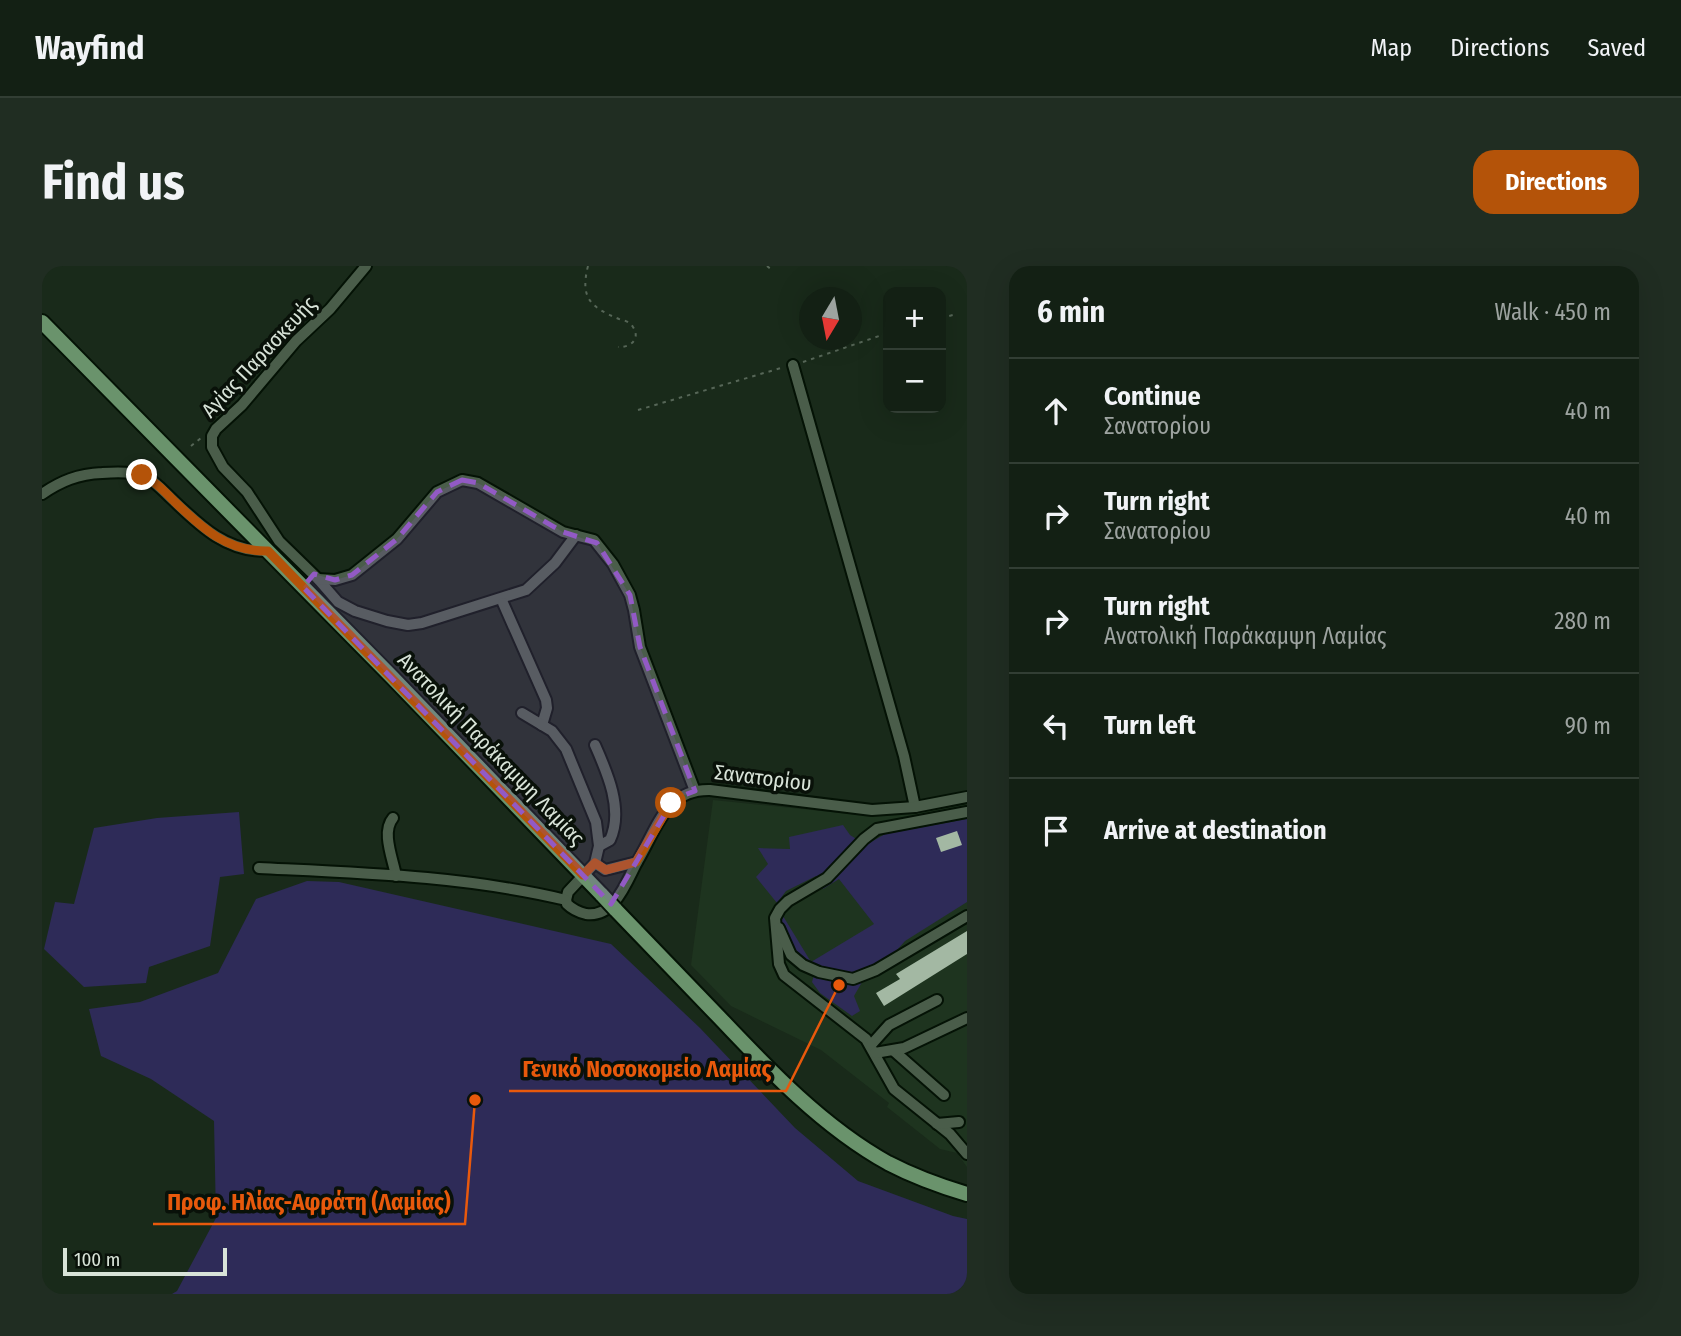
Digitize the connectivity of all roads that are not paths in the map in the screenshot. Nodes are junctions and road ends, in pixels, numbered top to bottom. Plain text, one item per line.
1 (366, 266) edge
2 (42, 322) edge
3 (793, 365) road end
4 (42, 494) edge
5 (576, 535) junction
6 (268, 551) junction
7 (316, 577) junction
8 (303, 587) junction
9 (503, 603) dead end
10 (522, 713) dead end
11 (542, 725) junction
12 (595, 745) dead end
13 (695, 791) junction
14 (967, 797) edge
15 (915, 807) junction
16 (881, 810) junction
17 (967, 812) edge
18 (393, 818) dead end
19 (884, 826) junction
20 (599, 846) junction
21 (636, 862) junction
22 (595, 863) junction
23 (259, 867) dead end
24 (583, 875) junction
25 (396, 877) junction
26 (566, 900) junction
27 (776, 915) junction
28 (967, 916) edge
29 (937, 1000) dead end
30 (967, 1017) edge
31 (873, 1049) junction
32 (894, 1051) junction
33 (944, 1095) dead end
34 (959, 1122) dead end
35 (937, 1124) junction
36 (967, 1154) edge
37 (967, 1194) edge

1 - 7 street, Αγίας Παρασκευής
2 - 6 main road, Ανατολική Παράκαμψη Λαμίας
3 - 15 street
4 - 6 street
5 - 7 street
5 - 7 street
5 - 13 street
6 - 8 main road, Ανατολική Παράκαμψη Λαμίας
7 - 8 street
8 - 24 main road, Ανατολική Παράκαμψη Λαμίας
9 - 11 street
10 - 11 street
11 - 20 street
12 - 20 street
13 - 16 street, Σανατορίου
13 - 21 street, Σανατορίου
14 - 15 street, Σανατορίου
15 - 16 street, Σανατορίου
16 - 19 street
17 - 19 street
18 - 25 street
19 - 27 street
20 - 22 street
21 - 22 street
21 - 26 street, Σανατορίου
22 - 24 street
23 - 25 street
24 - 26 street
24 - 37 main road, Ανατολική Παράκαμψη Λαμίας, bridge
25 - 26 street
27 - 28 street
27 - 31 street
29 - 31 street
30 - 32 street
31 - 32 street
31 - 35 street
32 - 33 street
34 - 35 street
35 - 36 street

